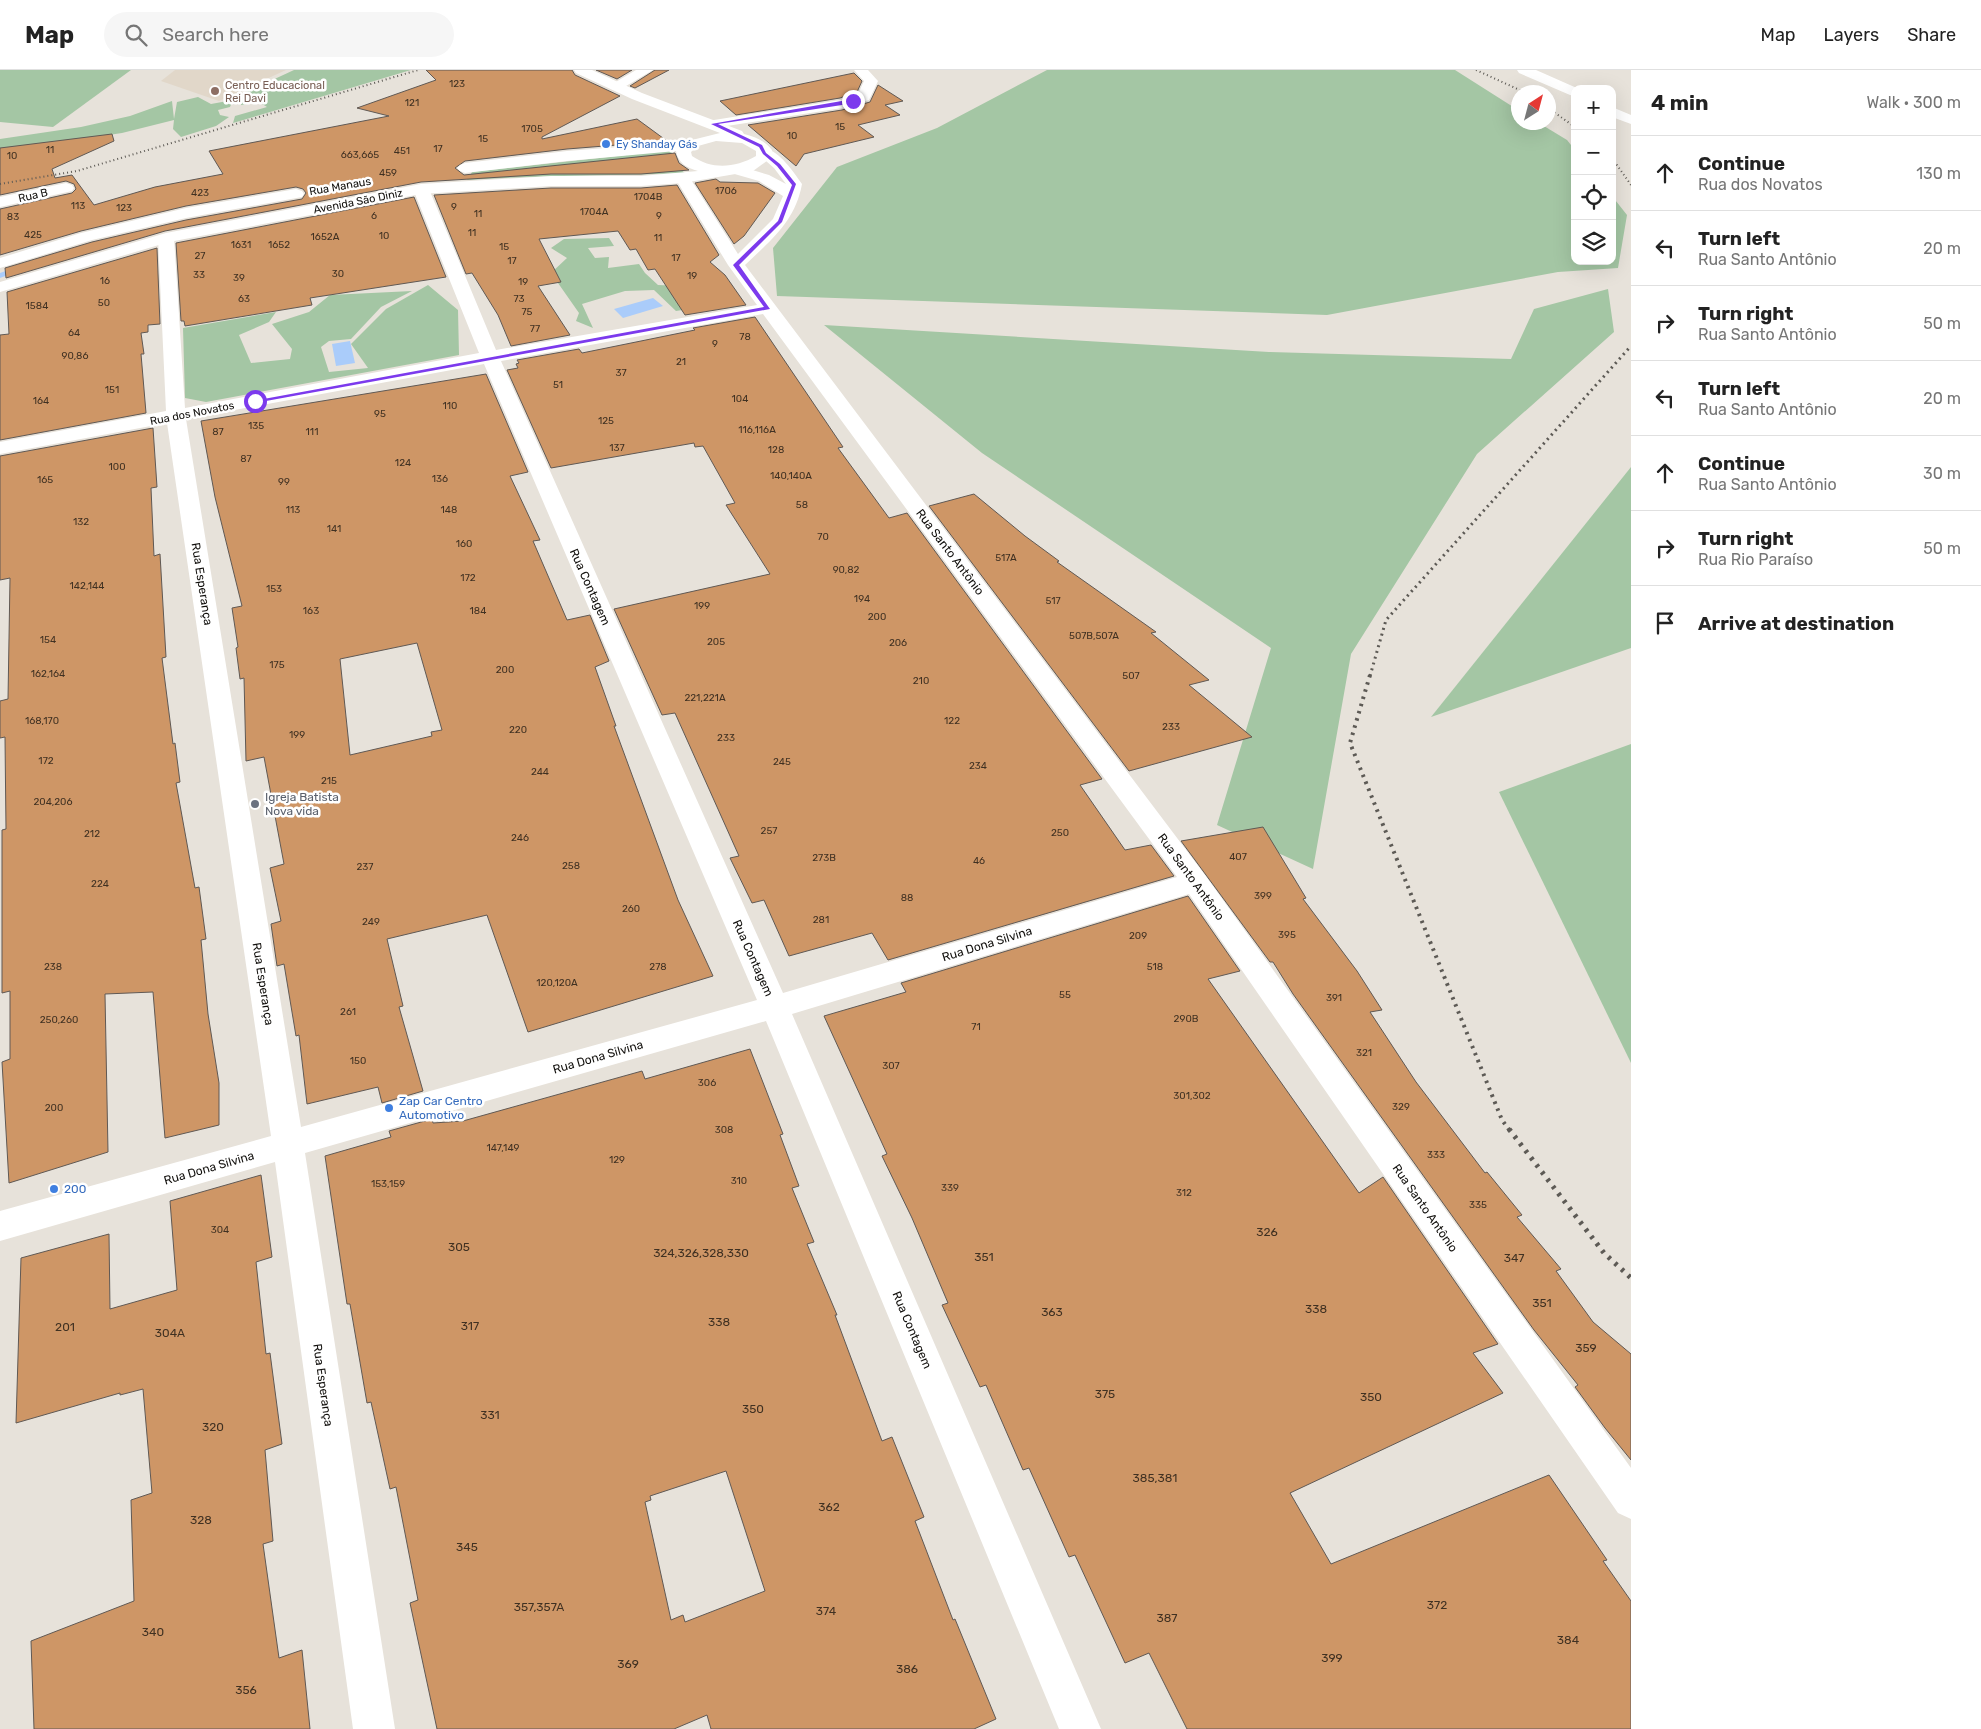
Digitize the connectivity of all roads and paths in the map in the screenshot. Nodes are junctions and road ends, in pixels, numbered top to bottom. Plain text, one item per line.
1 (581, 70) edge
2 (646, 70) edge
3 (861, 70) edge
4 (1524, 70) edge
5 (616, 86) junction
6 (1571, 90) edge
7 (1616, 113) edge
8 (698, 117) junction
9 (1631, 120) edge
10 (714, 124) junction
11 (750, 140) junction
12 (691, 144) junction
13 (765, 153) junction
14 (450, 170) dead end
15 (731, 170) junction
16 (683, 178) junction
17 (66, 188) dead end
18 (421, 189) junction
19 (313, 191) dead end
20 (792, 194) junction
21 (0, 202) edge
22 (166, 238) junction
23 (0, 263) edge
24 (736, 265) junction
25 (0, 287) edge
26 (768, 308) junction
27 (490, 357) junction
28 (176, 416) junction
29 (0, 448) edge
30 (1195, 882) junction
31 (775, 1007) junction
32 (288, 1145) junction
33 (0, 1226) edge
34 (1631, 1500) edge
35 (374, 1729) edge
36 (1080, 1729) edge

1 - 5 street
2 - 5 street
3 - 10 street
4 - 6 street
5 - 8 street
7 - 9 street
8 - 10 street
8 - 12 street
10 - 11 street
11 - 12 street
11 - 13 street
12 - 14 street
12 - 15 street
13 - 15 street
13 - 20 street
15 - 16 street, Avenida São Diniz
15 - 20 street
16 - 18 street, Avenida São Diniz
16 - 24 street, Rua Santo Antônio
17 - 21 street, Rua B
18 - 22 street, Avenida São Diniz
18 - 27 street, Rua Contagem
19 - 23 street, Rua Manaus
20 - 24 street
22 - 25 street, Avenida São Diniz
22 - 28 street, Rua Esperança
24 - 26 street, Rua Santo Antônio
26 - 27 street, Rua dos Novatos
26 - 30 street, Rua Santo Antônio
27 - 28 street, Rua dos Novatos
27 - 31 street, Rua Contagem
28 - 29 street, Rua dos Novatos
28 - 32 street, Rua Esperança
30 - 31 street, Rua Dona Silvina
30 - 34 street, Rua Santo Antônio
31 - 32 street, Rua Dona Silvina
31 - 36 street, Rua Contagem
32 - 33 street, Rua Dona Silvina
32 - 35 street, Rua Esperança

